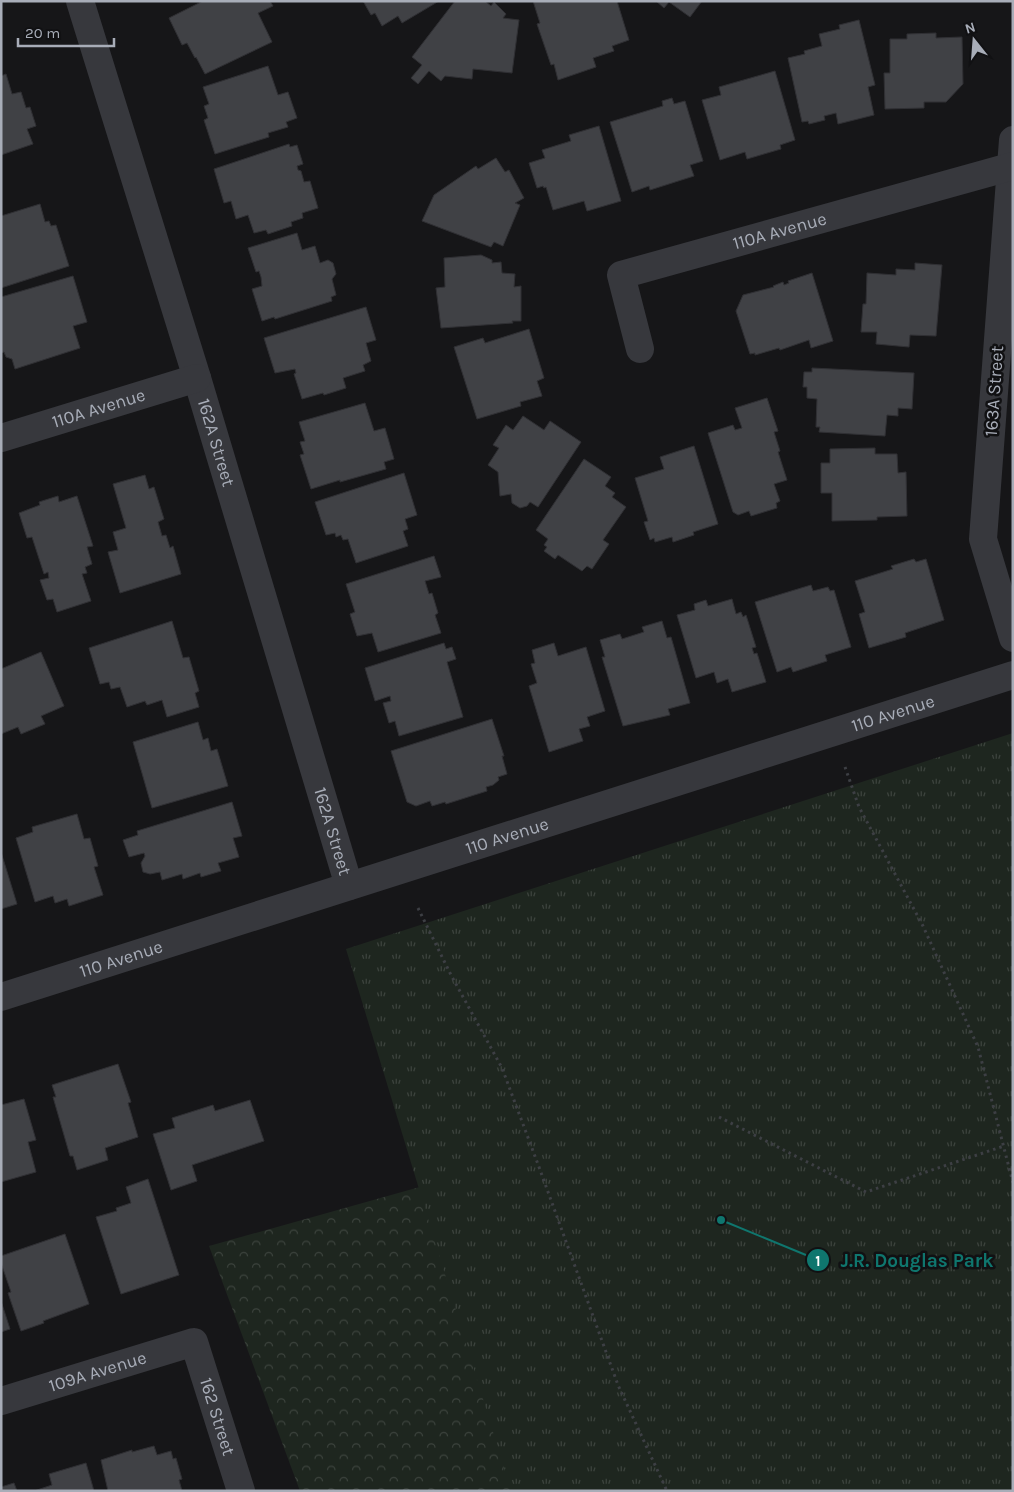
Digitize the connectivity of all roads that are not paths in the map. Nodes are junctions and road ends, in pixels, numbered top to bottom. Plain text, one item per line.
1 (80, 1) edge
2 (1013, 140) edge
3 (1012, 166) edge
4 (640, 349) dead end
5 (197, 378) junction
6 (1, 438) edge
7 (1013, 638) edge
8 (1013, 675) edge
9 (349, 886) junction
10 (1, 998) edge
11 (194, 1342) joint
12 (1, 1401) edge
13 (241, 1491) edge

1 - 5 street, 162A Street
2 - 3 street, 163A Street
3 - 4 street, 110A Avenue
3 - 7 street, 163A Street
5 - 6 street, 110A Avenue
5 - 9 street, 162A Street
8 - 9 street, 110 Avenue
9 - 10 street, 110 Avenue
11 - 12 street, 109A Avenue
11 - 13 street, 162 Street

